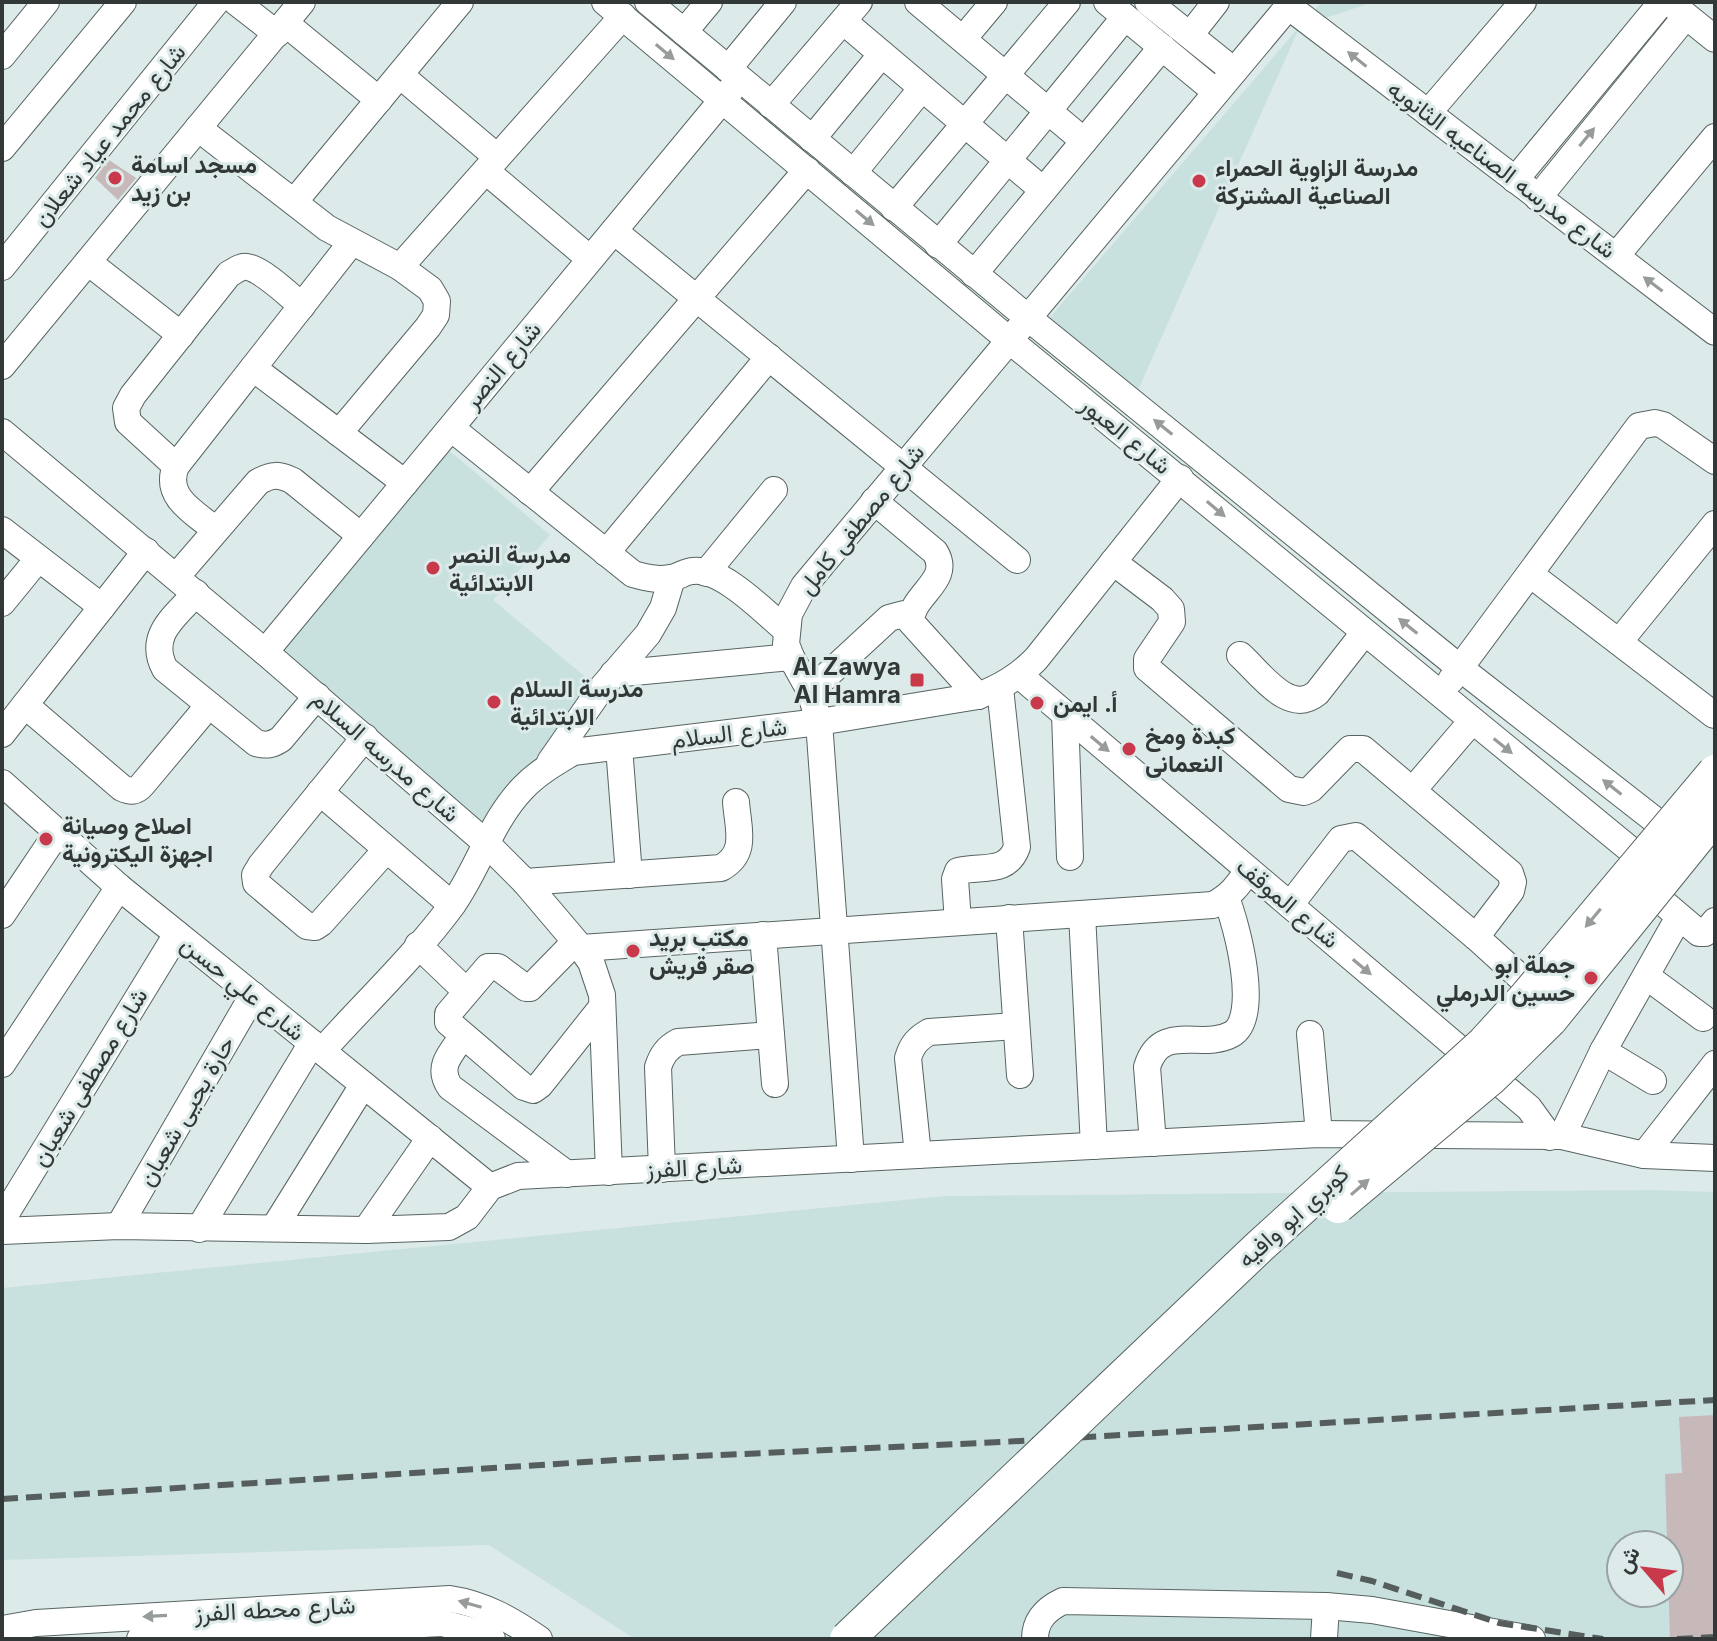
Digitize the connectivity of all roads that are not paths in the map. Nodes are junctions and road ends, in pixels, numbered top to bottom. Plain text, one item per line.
1 (46, 2) edge
2 (123, 2) edge
3 (216, 2) edge
4 (236, 2) edge
5 (302, 2) edge
6 (460, 2) edge
7 (648, 2) edge
8 (709, 2) edge
9 (783, 2) edge
10 (919, 2) edge
11 (994, 2) edge
12 (1067, 2) edge
13 (1148, 2) edge
14 (1216, 2) edge
15 (1523, 2) edge
16 (1290, 4) edge
17 (1676, 6) edge
18 (614, 9) edge
19 (1116, 9) edge
20 (851, 11) edge
21 (281, 28) junction
22 (684, 32) junction
23 (1190, 35) junction
24 (963, 39) junction
25 (1715, 39) edge
26 (1162, 47) junction
27 (882, 54) junction
28 (2, 56) edge
29 (1234, 71) junction
30 (734, 74) junction
31 (400, 75) junction
32 (1005, 75) junction
33 (922, 88) junction
34 (1216, 92) junction
35 (723, 99) junction
36 (379, 100) junction
37 (771, 105) junction
38 (1048, 111) junction
39 (1428, 113) junction
40 (12, 116) edge
41 (964, 124) junction
42 (198, 128) junction
43 (1715, 137) edge
44 (812, 139) junction
45 (1084, 141) junction
46 (2, 148) edge
47 (1007, 160) junction
48 (492, 164) junction
49 (807, 170) junction
50 (853, 173) junction
51 (1515, 180) junction
52 (1043, 190) junction
53 (1538, 198) junction
54 (294, 202) junction
55 (894, 208) junction
56 (614, 231) junction
57 (351, 243) junction
58 (938, 245) junction
59 (1616, 256) junction
60 (590, 259) junction
61 (88, 262) junction
62 (2, 267) edge
63 (400, 267) junction
64 (974, 274) junction
65 (696, 298) junction
66 (302, 306) junction
67 (1027, 317) junction
68 (1713, 326) edge
69 (181, 335) junction
70 (1009, 340) junction
71 (769, 357) junction
72 (2, 366) edge
73 (253, 368) junction
74 (451, 428) junction
75 (2, 432) edge
76 (339, 433) junction
77 (1715, 461) edge
78 (176, 466) junction
79 (902, 467) junction
80 (1180, 478) junction
81 (405, 483) junction
82 (774, 490) dead end
83 (530, 492) junction
84 (874, 501) junction
85 (1715, 524) edge
86 (2, 530) edge
87 (216, 530) junction
88 (361, 536) junction
89 (146, 551) junction
90 (606, 553) junction
91 (38, 559) junction
92 (1017, 560) dead end
93 (1113, 562) junction
94 (706, 573) junction
95 (1530, 574) junction
96 (672, 578) junction
97 (186, 585) junction
98 (2, 603) edge
99 (102, 607) junction
100 (911, 617) junction
101 (786, 630) junction
102 (1364, 633) junction
103 (1619, 642) junction
104 (265, 652) junction
105 (1240, 655) dead end
106 (791, 657) junction
107 (1460, 668) junction
108 (613, 674) junction
109 (999, 686) junction
110 (810, 691) junction
111 (1440, 694) junction
112 (317, 696) junction
113 (25, 705) junction
114 (209, 705) junction
115 (1065, 714) junction
116 (1714, 715) edge
117 (1472, 721) junction
118 (819, 722) junction
119 (2, 734) edge
120 (365, 737) junction
121 (619, 747) junction
122 (546, 768) junction
123 (1715, 772) edge
124 (2, 783) edge
125 (1413, 790) junction
126 (320, 792) junction
127 (736, 802) dead end
128 (1715, 816) edge
129 (57, 833) junction
130 (1674, 835) dead end
131 (486, 843) junction
132 (386, 850) junction
133 (1070, 857) dead end
134 (1248, 870) junction
135 (629, 875) junction
136 (525, 882) junction
137 (119, 887) junction
138 (1226, 898) junction
139 (452, 905) junction
140 (1290, 905) junction
141 (1082, 914) junction
142 (2, 915) edge
143 (1679, 917) junction
144 (1009, 918) junction
145 (1715, 921) edge
146 (958, 922) junction
147 (833, 930) junction
148 (177, 934) junction
149 (763, 935) junction
150 (1476, 937) junction
151 (418, 945) junction
152 (578, 945) junction
153 (1646, 976) junction
154 (466, 991) junction
155 (253, 995) junction
156 (1542, 997) dead end
157 (602, 1007) junction
158 (1703, 1018) dead end
159 (1016, 1026) junction
160 (1310, 1034) dead end
161 (771, 1035) junction
162 (463, 1036) junction
163 (317, 1047) junction
164 (1603, 1051) junction
165 (2, 1064) edge
166 (1715, 1064) edge
167 (1020, 1075) dead end
168 (1653, 1081) dead end
169 (775, 1084) dead end
170 (363, 1085) junction
171 (1319, 1134) junction
172 (1556, 1137) junction
173 (430, 1138) junction
174 (1153, 1143) junction
175 (1094, 1146) junction
176 (918, 1155) junction
177 (1644, 1155) junction
178 (1715, 1158) edge
179 (851, 1159) junction
180 (662, 1169) junction
181 (609, 1172) junction
182 (567, 1174) junction
183 (490, 1187) junction
184 (2, 1220) edge
185 (119, 1226) junction
186 (274, 1228) junction
187 (199, 1229) junction
188 (366, 1230) junction
189 (2, 1231) edge
190 (1326, 1606) junction
191 (214, 1624) junction
192 (2, 1629) edge
193 (140, 1639) edge
194 (492, 1639) edge
195 (539, 1639) edge
196 (847, 1639) edge
197 (872, 1639) edge
198 (1035, 1639) edge
199 (1324, 1639) edge
200 (1532, 1639) edge

1 - 28 street
2 - 40 street
3 - 62 street, شارع محمد عياد شعلان
4 - 21 street
5 - 21 street
6 - 31 street
7 - 22 street, شارع العبور
8 - 22 street
9 - 30 street, شارع النصر
10 - 24 street
11 - 24 street
12 - 32 street
13 - 23 street
14 - 23 street
15 - 39 street
16 - 29 street, شارع مصطفى كامل
39 -> 16 street, شارع مدرسه الصناعيه الثانويه
17 - 25 street
17 - 51 street
53 -> 17 street
18 -> 35 street, شارع العبور
18 - 48 street
19 - 26 street
19 - 38 street
20 - 27 street
20 - 37 street
21 - 36 street
21 - 42 street
22 - 30 street, شارع العبور
23 - 29 street
24 - 32 street
26 - 34 street
26 - 45 street
27 - 33 street
27 - 44 street
29 - 34 street, شارع مصطفى كامل
30 - 35 street, شارع النصر
30 - 37 street, شارع العبور
31 - 36 street
31 - 48 street
32 - 38 street
32 - 41 street
33 - 41 street
33 - 50 street
34 - 67 street, شارع مصطفى كامل
35 - 49 street, شارع العبور
35 - 56 street, شارع النصر
36 - 54 street
37 - 44 street, شارع العبور
38 - 45 street
38 - 47 street
39 - 51 street, شارع مدرسه الصناعيه الثانويه
40 - 46 street
41 - 47 street
41 - 55 street
42 - 54 street
42 - 61 street
43 - 59 street
44 - 50 street, شارع العبور
45 - 52 street
47 - 52 street
47 - 58 street
48 - 60 street
48 - 63 street
49 - 65 street
49 -> 70 street, شارع العبور
50 - 55 street, شارع العبور
51 - 53 street, شارع مدرسه الصناعيه الثانويه
52 - 64 street
53 - 59 street, شارع مدرسه الصناعيه الثانويه
54 - 57 street
55 - 58 street, شارع العبور
56 - 60 street, شارع النصر
56 - 65 street
57 - 63 street
57 - 66 street
58 - 64 street, شارع العبور
68 -> 59 street, شارع مدرسه الصناعيه الثانويه
60 - 74 street, شارع النصر
61 - 69 street
61 - 72 street
63 - 76 street
64 - 67 street, شارع العبور
65 - 71 street
65 - 83 street
66 - 69 street
66 - 73 street
67 - 70 street, شارع مصطفى كامل
107 -> 67 street, شارع العبور
69 - 78 street
70 - 79 street, شارع مصطفى كامل
70 - 80 street, شارع العبور
71 - 79 street
71 - 90 street
73 - 76 street
73 - 78 street
74 - 81 street, شارع النصر
74 - 83 street
75 - 89 street, شارع مدرسه السلام
76 - 81 street
77 - 95 street
78 - 87 street
79 - 84 street, شارع مصطفى كامل
79 - 92 street
80 - 93 street
80 -> 102 street, شارع العبور
81 - 88 street, شارع النصر
82 - 94 street
83 - 90 street
84 - 100 street
84 - 101 street, شارع مصطفى كامل
85 - 103 street
86 - 91 street
87 - 88 street
87 - 97 street
88 - 104 street, شارع النصر
89 - 97 street, شارع مدرسه السلام
89 - 99 street
90 - 96 street
91 - 98 street
91 - 99 street
93 - 109 street
93 - 125 street
94 - 96 street
94 - 101 street
95 - 103 street
95 - 107 street
96 - 108 street
97 - 104 street, شارع مدرسه السلام
97 - 114 street
99 - 113 street
100 - 109 street, شارع الموقف
100 - 110 street
101 - 106 street
102 - 105 street
102 - 111 street, شارع العبور
103 - 116 street
104 - 112 street, شارع مدرسه السلام
106 - 108 street
106 - 110 street
107 - 111 street
130 -> 107 street, شارع العبور
108 - 122 street
109 - 115 street, شارع الموقف
109 - 118 street, شارع السلام
109 - 146 street
110 - 118 street
111 - 117 street, شارع العبور
112 - 114 street
112 - 120 street, شارع مدرسه السلام
113 - 114 street
113 - 119 street
115 - 133 street
115 -> 134 street, شارع الموقف
117 - 125 street
117 -> 143 street, شارع العبور
118 - 121 street, شارع السلام
118 - 147 street
120 - 126 street
120 - 131 street, شارع مدرسه السلام
121 - 122 street, شارع السلام
121 - 135 street
122 - 131 street, شارع السلام
123 -> 196 main road, كوبري ابو وافيه, bridge
124 - 129 street, شارع علي حسن
125 - 150 street
126 - 132 street
126 - 132 street
127 - 135 street
197 -> 128 main road, كوبري ابو وافيه, bridge
129 - 137 street, شارع علي حسن
129 - 142 street
131 - 136 street, شارع مدرسه السلام
131 - 139 street, شارع السلام
132 - 139 street
134 - 138 street
134 - 140 street, شارع الموقف
135 - 136 street
136 - 152 street, شارع مدرسه السلام
137 - 148 street, شارع علي حسن
137 - 165 street
138 - 141 street
138 - 174 street
139 - 151 street, شارع السلام
140 - 150 street
140 -> 172 street, شارع الموقف
141 - 144 street
141 - 175 street
143 - 145 street
143 - 153 street
144 - 146 street
144 - 159 street
146 - 147 street
147 - 149 street
147 - 179 street
148 - 155 street, شارع علي حسن
148 - 184 street, شارع مصطفى شعبان
149 - 152 street
149 - 161 street
150 - 156 street
151 - 154 street
151 - 163 street, شارع السلام
152 - 154 street
152 - 157 street, شارع مدرسه السلام
153 - 158 street
153 - 164 street
154 - 162 street
155 - 163 street, شارع علي حسن
155 - 185 street, حارة يحيى شعبان
157 - 162 street
157 - 181 street, شارع مدرسه السلام
159 - 167 street
159 - 176 street
160 - 171 street
161 - 169 street
161 - 180 street
162 - 182 street
163 - 170 street, شارع علي حسن
163 - 187 street, شارع السلام
164 - 168 street
164 - 172 street
166 - 177 street
170 - 173 street, شارع علي حسن
170 - 186 street
171 - 172 street, شارع الفرز
171 - 174 street, شارع الفرز
172 - 177 street, شارع الفرز
173 - 183 street, شارع علي حسن
173 - 188 street
174 - 175 street, شارع الفرز
175 - 176 street, شارع الفرز
176 - 179 street, شارع الفرز
177 - 178 street, شارع الفرز
179 - 180 street, شارع الفرز
180 - 181 street, شارع الفرز
181 - 182 street, شارع الفرز
182 - 183 street, شارع الفرز
183 - 188 street
185 - 187 street
185 - 189 street
186 - 187 street
186 - 188 street
190 - 198 street
190 - 199 street
190 - 200 street
191 -> 192 street, شارع محطه الفرز
191 - 193 street, شارع محطه الفرز
191 - 194 street, شارع محطه الفرز
195 -> 191 street, شارع محطه الفرز

